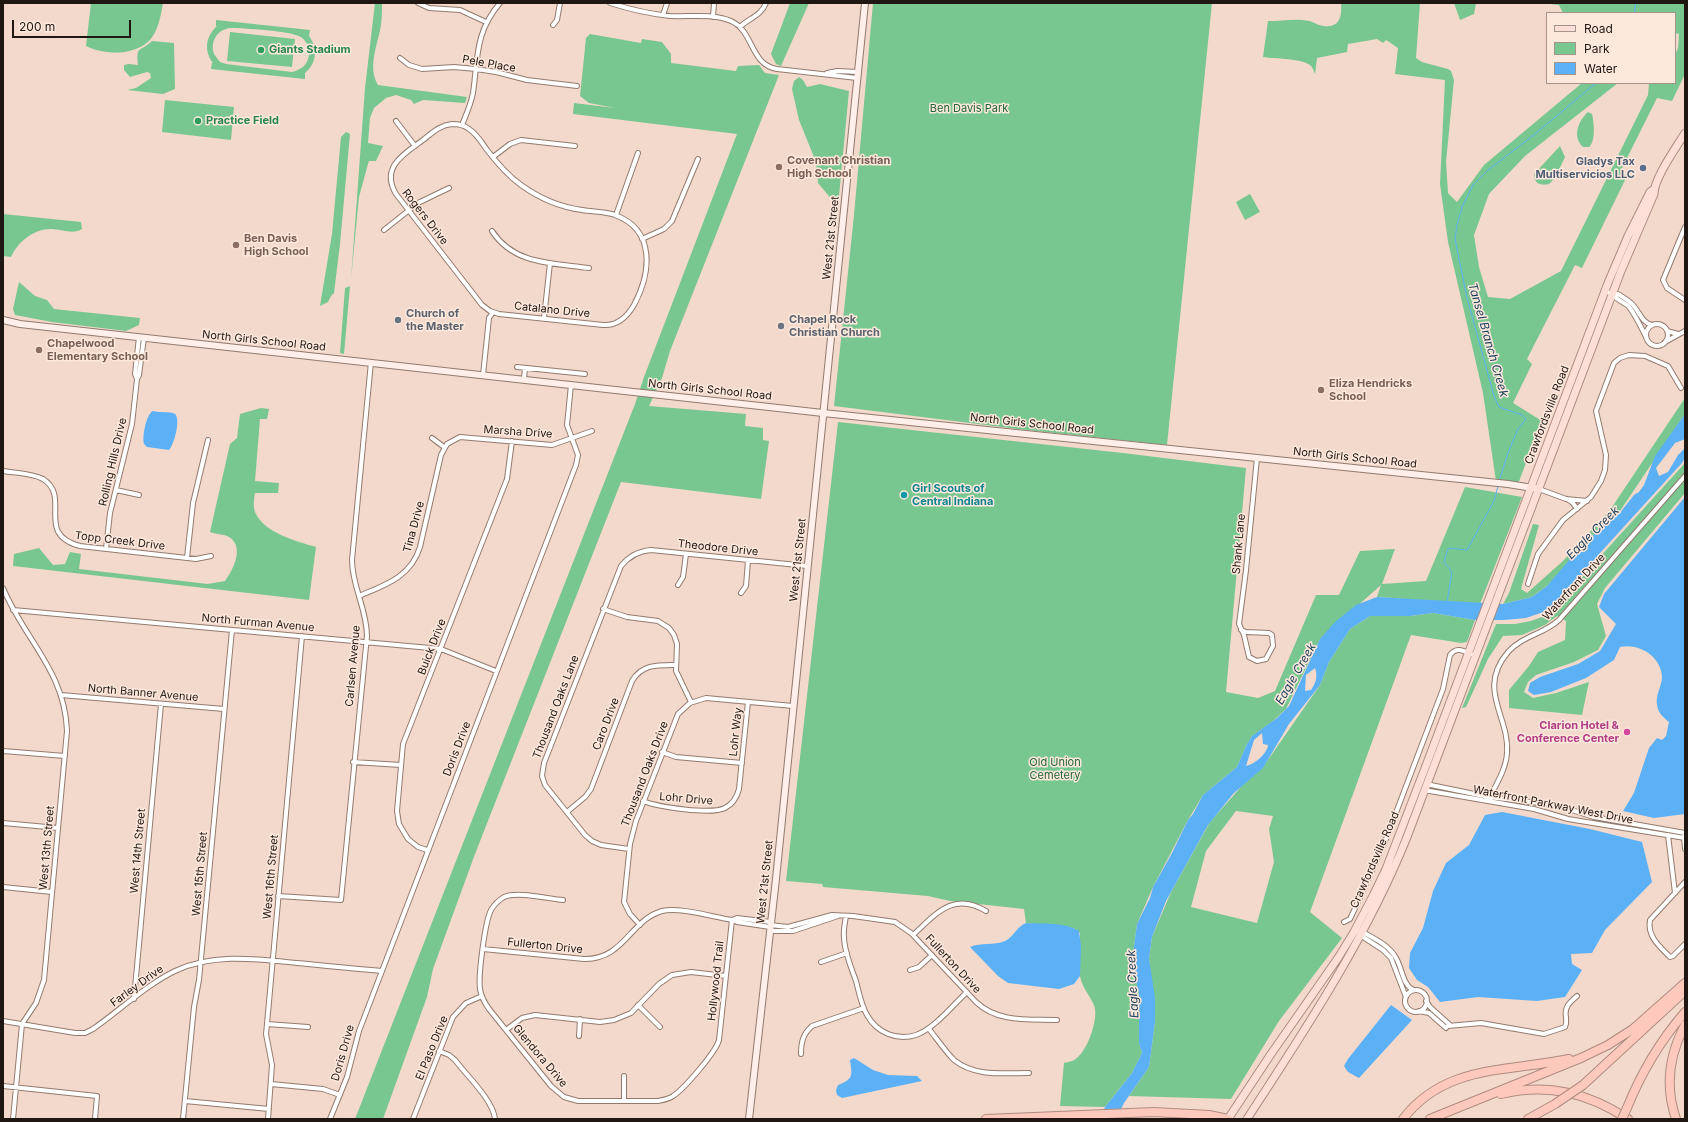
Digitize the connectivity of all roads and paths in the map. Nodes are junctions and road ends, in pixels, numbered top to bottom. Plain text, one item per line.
1 (418, 3) edge
2 (500, 3) edge
3 (560, 3) edge
4 (610, 3) edge
5 (667, 3) edge
6 (714, 3) edge
7 (766, 3) edge
8 (865, 3) edge
9 (663, 15) junction
10 (713, 17) junction
11 (486, 22) junction
12 (553, 25) dead end
13 (740, 27) junction
14 (400, 58) dead end
15 (476, 69) junction
16 (857, 75) junction
17 (577, 86) dead end
18 (396, 121) dead end
19 (462, 125) junction
20 (1685, 133) edge
21 (415, 146) junction
22 (575, 146) dead end
23 (638, 153) dead end
24 (493, 157) junction
25 (698, 159) dead end
26 (450, 188) dead end
27 (409, 211) junction
28 (616, 215) junction
29 (1685, 227) edge
30 (384, 230) dead end
31 (492, 231) dead end
32 (642, 239) junction
33 (550, 263) junction
34 (589, 268) dead end
35 (1610, 294) junction
36 (1685, 300) edge
37 (493, 312) junction
38 (544, 318) junction
39 (3, 320) edge
40 (1652, 325) junction
41 (1666, 331) junction
42 (1685, 331) edge
43 (1678, 334) junction
44 (142, 337) junction
45 (1647, 339) junction
46 (1664, 342) junction
47 (371, 362) junction
48 (517, 367) dead end
49 (525, 368) junction
50 (585, 374) dead end
51 (483, 375) junction
52 (524, 379) junction
53 (571, 384) junction
54 (1681, 388) dead end
55 (823, 412) junction
56 (592, 431) dead end
57 (432, 438) dead end
58 (572, 439) junction
59 (208, 440) dead end
60 (512, 442) junction
61 (444, 447) junction
62 (1256, 458) junction
63 (3, 471) edge
64 (1685, 476) edge
65 (1535, 488) junction
66 (116, 490) junction
67 (139, 495) dead end
68 (1566, 499) junction
69 (1587, 501) junction
70 (1577, 509) junction
71 (106, 549) junction
72 (686, 554) junction
73 (211, 556) dead end
74 (187, 558) junction
75 (628, 558) joint
76 (748, 561) junction
77 (807, 566) junction
78 (1528, 584) dead end
79 (678, 585) dead end
80 (3, 588) edge
81 (742, 593) dead end
82 (359, 596) junction
83 (603, 609) junction
84 (13, 610) junction
85 (232, 630) junction
86 (1241, 630) junction
87 (1480, 631) junction
88 (302, 636) junction
89 (366, 642) junction
90 (440, 649) junction
91 (1472, 654) junction
92 (676, 665) junction
93 (496, 671) junction
94 (61, 695) junction
95 (691, 702) junction
96 (748, 702) junction
97 (161, 704) junction
98 (793, 706) junction
99 (224, 709) junction
100 (3, 751) edge
101 (662, 752) junction
102 (65, 756) junction
103 (353, 762) junction
104 (742, 763) junction
105 (401, 766) junction
106 (1422, 786) junction
107 (1488, 799) junction
108 (643, 801) junction
109 (566, 812) junction
110 (3, 823) edge
111 (58, 828) junction
112 (1668, 830) junction
113 (1684, 833) edge
114 (1668, 836) junction
115 (1684, 838) edge
116 (629, 849) junction
117 (1685, 849) edge
118 (427, 850) junction
119 (1685, 882) edge
120 (3, 887) edge
121 (52, 892) junction
122 (1675, 893) junction
123 (278, 896) junction
124 (562, 900) dead end
125 (986, 911) dead end
126 (846, 916) junction
127 (732, 920) junction
128 (1344, 922) dead end
129 (640, 925) junction
130 (770, 926) junction
131 (1358, 932) junction
132 (913, 935) junction
133 (1685, 944) edge
134 (483, 949) junction
135 (847, 953) junction
136 (932, 955) junction
137 (272, 961) junction
138 (201, 962) junction
139 (821, 962) dead end
140 (910, 970) dead end
141 (382, 971) junction
142 (726, 976) junction
143 (1685, 983) edge
144 (1414, 990) junction
145 (1685, 991) edge
146 (967, 992) junction
147 (482, 996) junction
148 (1577, 996) dead end
149 (1406, 997) junction
150 (134, 999) junction
151 (1426, 1001) junction
152 (638, 1005) junction
153 (864, 1008) junction
154 (1419, 1011) junction
155 (1685, 1012) edge
156 (580, 1019) junction
157 (1057, 1020) dead end
158 (3, 1021) edge
159 (22, 1024) junction
160 (267, 1024) junction
161 (1685, 1025) edge
162 (1448, 1026) junction
163 (308, 1027) dead end
164 (660, 1027) dead end
165 (929, 1029) junction
166 (506, 1030) junction
167 (579, 1036) dead end
168 (718, 1043) joint
169 (1602, 1048) junction
170 (439, 1051) junction
171 (801, 1054) dead end
172 (1029, 1073) dead end
173 (624, 1076) dead end
174 (271, 1084) junction
175 (3, 1086) edge
176 (17, 1088) junction
177 (340, 1095) junction
178 (185, 1101) junction
179 (624, 1101) junction
180 (1473, 1102) junction
181 (269, 1109) junction
182 (13, 1119) edge
183 (95, 1119) edge
184 (183, 1119) edge
185 (268, 1119) edge
186 (330, 1119) edge
187 (413, 1119) edge
188 (495, 1119) edge
189 (750, 1119) edge
190 (986, 1119) edge
191 (1228, 1119) edge
192 (1247, 1119) edge
193 (1403, 1119) edge
194 (1430, 1119) edge
195 (1528, 1119) edge
196 (1622, 1119) edge
197 (1628, 1119) edge
198 (1676, 1119) edge

1 - 11 street
2 - 11 street
3 - 12 street
4 - 9 street
5 - 9 street
6 - 10 street
7 - 13 street
8 - 16 main road, West 21st Street
9 - 10 street
10 - 13 street
11 - 15 street
13 - 16 street
14 - 15 street, Pele Place
15 - 17 street, Pele Place
15 - 19 street
16 - 55 main road, West 21st Street
18 - 21 street
19 - 21 street, Rogers Drive
19 - 24 street
20 - 35 main road, Crawfordsville Road
21 - 27 street, Rogers Drive
22 - 24 street
23 - 28 street
24 - 28 street
25 - 32 street
26 - 27 street
27 - 30 street
27 - 37 street, Rogers Drive
28 - 32 street
29 - 36 street
31 - 33 street
32 - 38 street, Catalano Drive
33 - 34 street
33 - 38 street
35 - 40 street
35 - 45 street
35 - 65 main road, Crawfordsville Road
37 - 38 street, Catalano Drive
37 - 51 street
39 - 44 main road, North Girls School Road
40 - 41 street
40 - 45 street
41 - 43 street
41 - 46 street
42 - 43 street
43 - 46 street
44 - 47 main road, North Girls School Road
44 - 66 street, Rolling Hills Drive
45 - 46 street
47 - 51 main road, North Girls School Road
47 - 82 street, Carlsen Avenue
48 - 49 street
49 - 50 street
49 - 52 street
51 - 52 main road, North Girls School Road
52 - 53 main road, North Girls School Road
53 - 55 main road, North Girls School Road
53 - 58 street, Doris Drive
54 - 69 street
55 - 62 main road, North Girls School Road
55 - 77 main road, West 21st Street
56 - 58 street, Marsha Drive
57 - 61 street
58 - 60 street, Marsha Drive
58 - 93 street, Doris Drive
59 - 74 street
60 - 61 street, Marsha Drive
60 - 90 street, Buick Drive
61 - 82 street, Tina Drive
62 - 65 main road, North Girls School Road
62 - 86 street, Shank Lane
63 - 71 street, Topp Creek Drive
64 - 107 street, Waterfront Drive
65 - 68 street
65 - 87 main road, Crawfordsville Road
65 - 87 main road, Crawfordsville Road
66 - 67 street
66 - 71 street, Rolling Hills Drive
68 - 69 street
68 - 70 street
69 - 70 street
70 - 78 street
71 - 74 street, Topp Creek Drive
72 - 75 street, Theodore Drive
72 - 76 street, Theodore Drive
72 - 79 street
73 - 74 street, Topp Creek Drive
75 - 83 street, Thousand Oaks Lane
76 - 77 street, Theodore Drive
76 - 81 street
77 - 98 main road, West 21st Street
80 - 84 street, West 13th Street
82 - 89 street, Carlsen Avenue
83 - 92 street
83 - 109 street, Thousand Oaks Lane
84 - 85 street, North Furman Avenue
84 - 94 street, West 13th Street
85 - 88 street, North Furman Avenue
85 - 99 street, West 15th Street
86 - 86 street, Shank Lane
87 - 91 main road, Crawfordsville Road
88 - 89 street, North Furman Avenue
88 - 123 street, West 16th Street
89 - 90 street, North Furman Avenue
89 - 103 street, Carlsen Avenue
90 - 93 street, North Furman Avenue
90 - 105 street, Buick Drive
91 - 106 main road, Crawfordsville Road
91 - 128 street, Crawfordsville Road
92 - 95 street
92 - 109 street, Caro Drive
93 - 118 street, Doris Drive
94 - 97 street, North Banner Avenue
94 - 102 street, West 13th Street
95 - 96 street
95 - 101 street, Thousand Oaks Drive
96 - 98 street
96 - 104 street, Lohr Way
97 - 99 street, North Banner Avenue
97 - 150 street, West 14th Street
98 - 130 main road, West 21st Street
99 - 138 street, West 15th Street
100 - 102 street
101 - 104 street
101 - 108 street, Thousand Oaks Drive
102 - 111 street, West 13th Street
103 - 105 street
103 - 123 street, Carlsen Avenue
104 - 108 street, Lohr Drive
105 - 118 street, Buick Drive
106 - 107 street, Waterfront Parkway West Drive
106 - 131 main road, Crawfordsville Road
107 - 112 street, Waterfront Parkway West Drive
107 - 114 street, Waterfront Parkway West Drive
108 - 116 street, Thousand Oaks Drive
109 - 116 street, Thousand Oaks Lane
110 - 111 street
111 - 121 street, West 13th Street
112 - 113 street, Waterfront Parkway West Drive
112 - 114 street
113 - 115 street
114 - 115 street, Waterfront Parkway West Drive
114 - 122 street
115 - 117 street
116 - 129 street, Thousand Oaks Drive
118 - 141 street, Doris Drive
119 - 122 street
120 - 121 street
121 - 159 street, West 13th Street
122 - 133 street
123 - 137 street, West 16th Street
124 - 134 street, Glendora Drive
125 - 132 street
126 - 130 street, Fullerton Drive
126 - 132 street, Fullerton Drive
126 - 135 street
127 - 129 street, Fullerton Drive
127 - 130 street, Fullerton Drive
127 - 142 street, Hollywood Trail
129 - 134 street, Fullerton Drive
130 - 189 main road, West 21st Street
131 - 144 street
131 - 149 street
131 - 191 main road, Crawfordsville Road
131 - 192 main road, Crawfordsville Road
132 - 136 street, Fullerton Drive
134 - 147 street, Glendora Drive
135 - 139 street
135 - 153 street
136 - 140 street
136 - 146 street, Fullerton Drive
137 - 138 street, Farley Drive
137 - 141 street, Farley Drive
137 - 160 street, West 16th Street
138 - 150 street, Farley Drive
138 - 178 street, West 15th Street
141 - 177 street, Doris Drive
142 - 152 street
142 - 168 street, Hollywood Trail
143 - 169 highway
144 - 149 street
144 - 151 street
145 - 195 highway, bridge
146 - 157 street, Fullerton Drive
146 - 165 street
147 - 166 street, Glendora Drive
147 - 170 street, El Paso Drive
148 - 162 street
149 - 154 street
150 - 159 street, Farley Drive
151 - 154 street
151 - 162 street
152 - 156 street
152 - 164 street
153 - 165 street
153 - 171 street
154 - 162 street
155 - 196 highway, bridge
156 - 166 street
156 - 167 street
158 - 159 street, Farley Drive
159 - 176 street, West 13th Street
160 - 163 street
160 - 174 street, West 16th Street
161 - 198 highway
165 - 172 street
166 - 179 street, Glendora Drive
168 - 179 street, Glendora Drive
169 - 180 highway
169 - 193 highway
170 - 187 street, El Paso Drive
170 - 188 street
173 - 179 street
174 - 177 street
174 - 181 street, West 16th Street
175 - 176 street
176 - 182 street, West 13th Street
176 - 183 street
177 - 186 street, Doris Drive
178 - 181 street
178 - 184 street, West 15th Street
180 - 194 highway
180 - 197 highway
181 - 185 street, West 16th Street
190 - 191 highway

